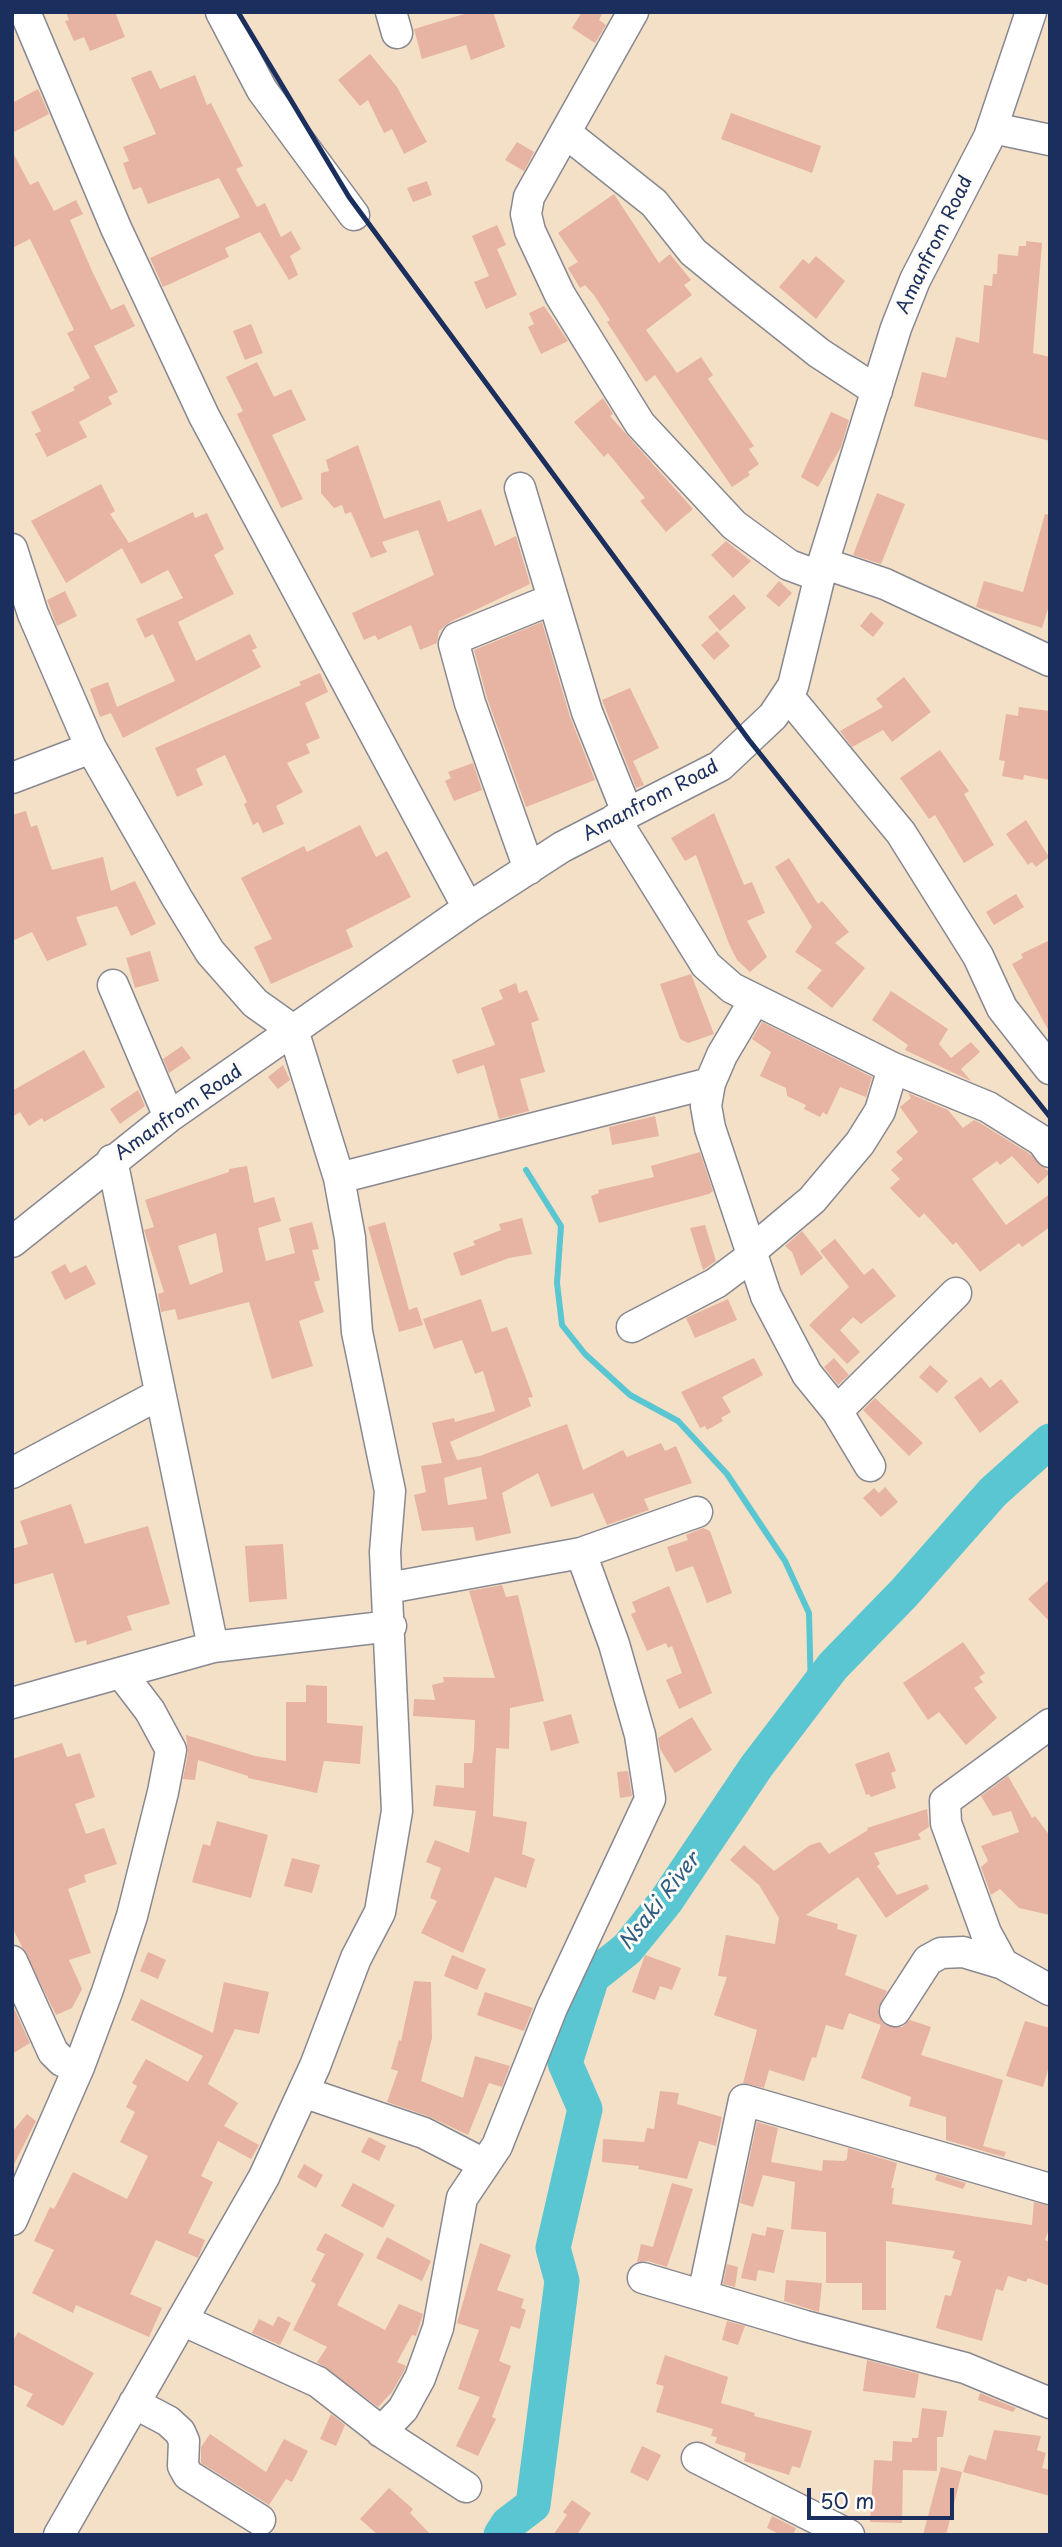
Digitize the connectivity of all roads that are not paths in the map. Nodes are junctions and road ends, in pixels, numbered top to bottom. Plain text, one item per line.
1 (19, 12) edge
2 (25, 12) edge
3 (221, 12) edge
4 (633, 12) edge
5 (1031, 12) edge
6 (12, 15) edge
7 (993, 128) junction
8 (566, 133) junction
9 (1050, 139) edge
10 (354, 215) dead end
11 (877, 390) junction
12 (520, 488) dead end
13 (12, 549) edge
14 (821, 569) junction
15 (553, 599) junction
16 (1050, 661) edge
17 (788, 696) junction
18 (92, 748) junction
19 (12, 778) edge
20 (621, 815) junction
21 (529, 869) junction
22 (468, 908) junction
23 (113, 985) dead end
24 (754, 1001) junction
25 (293, 1030) junction
26 (893, 1068) junction
27 (1050, 1069) edge
28 (710, 1083) junction
29 (169, 1117) junction
30 (1050, 1152) edge
31 (112, 1160) junction
32 (339, 1178) junction
33 (12, 1242) edge
34 (751, 1254) junction
35 (956, 1293) dead end
36 (632, 1327) dead end
37 (160, 1394) junction
38 (837, 1411) junction
39 (870, 1466) dead end
40 (12, 1473) edge
41 (697, 1512) dead end
42 (581, 1553) junction
43 (388, 1588) junction
44 (391, 1626) junction
45 (213, 1647) junction
46 (121, 1673) junction
47 (12, 1703) edge
48 (1050, 1724) edge
49 (12, 1961) edge
50 (1003, 1964) junction
51 (1050, 1990) edge
52 (895, 2011) dead end
53 (79, 2067) junction
54 (303, 2092) junction
55 (484, 2164) junction
56 (1050, 2189) edge
57 (12, 2220) edge
58 (643, 2278) dead end
59 (703, 2295) junction
60 (182, 2320) junction
61 (135, 2403) junction
62 (1050, 2403) edge
63 (381, 2432) junction
64 (696, 2458) dead end
65 (466, 2487) dead end
66 (260, 2520) dead end
67 (59, 2535) edge
68 (849, 2535) edge

1 - 6 street
2 - 22 street
3 - 10 street
4 - 8 street
5 - 7 street, Amanfrom Road
7 - 9 street
7 - 11 street, Amanfrom Road
8 - 11 street
8 - 14 street
11 - 14 street, Amanfrom Road
12 - 15 street
13 - 18 street
14 - 16 street
14 - 17 street, Amanfrom Road
15 - 20 street
15 - 21 street
17 - 20 street, Amanfrom Road
17 - 27 street
18 - 19 street
18 - 25 street
20 - 21 street, Amanfrom Road
20 - 24 street
21 - 22 street, Amanfrom Road
22 - 25 street, Amanfrom Road
23 - 29 street
24 - 26 street
24 - 28 street
25 - 29 street, Amanfrom Road
25 - 32 street
26 - 30 street
26 - 34 street
28 - 32 street
28 - 34 street
29 - 31 street, Amanfrom Road
31 - 33 street, Amanfrom Road
31 - 37 street
32 - 43 street
34 - 36 street
34 - 38 street
35 - 38 street
37 - 40 street
37 - 45 street
38 - 39 street
41 - 42 street
42 - 43 street
42 - 55 street
43 - 44 street
44 - 45 street
44 - 54 street
45 - 46 street
46 - 47 street
46 - 53 street
48 - 50 street
49 - 53 street
50 - 51 street
50 - 52 street
53 - 57 street
54 - 55 street
54 - 60 street
55 - 63 street
56 - 59 street
58 - 59 street
59 - 62 street
60 - 61 street
60 - 63 street
61 - 66 street
61 - 67 street
63 - 65 street
64 - 68 street

